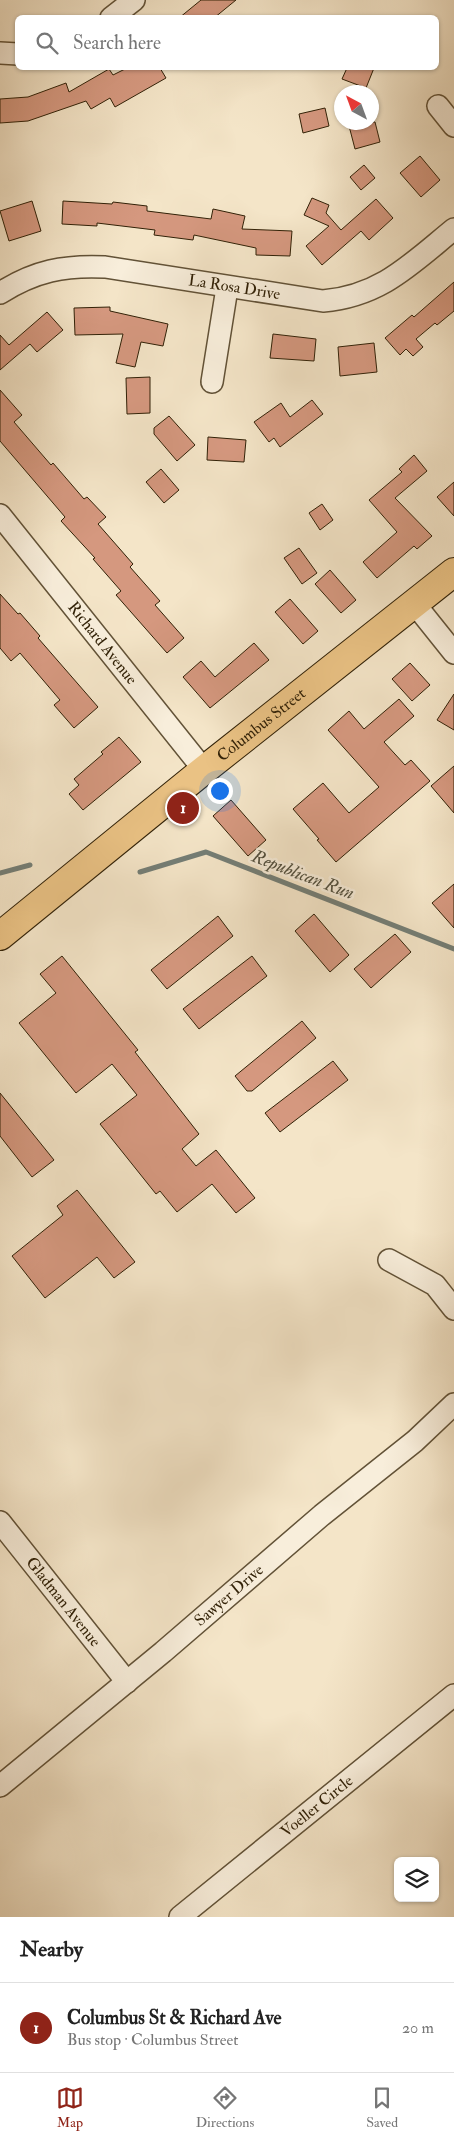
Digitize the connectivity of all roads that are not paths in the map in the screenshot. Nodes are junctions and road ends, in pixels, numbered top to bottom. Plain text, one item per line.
1 (134, 0) edge
2 (115, 15) edge
3 (0, 53) edge
4 (15, 54) edge
5 (438, 106) dead end
6 (454, 126) edge
7 (454, 228) edge
8 (227, 288) junction
9 (0, 292) edge
10 (212, 382) dead end
11 (0, 515) edge
12 (454, 572) edge
13 (414, 603) junction
14 (454, 653) edge
15 (204, 770) junction
16 (0, 936) edge
17 (389, 1260) dead end
18 (454, 1309) edge
19 (454, 1404) edge
20 (0, 1522) edge
21 (126, 1682) junction
22 (454, 1695) edge
23 (0, 1786) edge
24 (180, 1917) edge

1 - 2 street
3 - 4 street
5 - 6 street
7 - 8 street, La Rosa Drive
8 - 9 street, La Rosa Drive
8 - 10 street
11 - 15 street, Richard Avenue
12 - 13 main road, Columbus Street
13 - 14 street
13 - 15 main road, Columbus Street
15 - 16 main road, Columbus Street
17 - 18 street
19 - 21 street, Sawyer Drive
20 - 21 street, Gladman Avenue
21 - 23 street, Sawyer Drive
22 - 24 street, Voeller Circle

